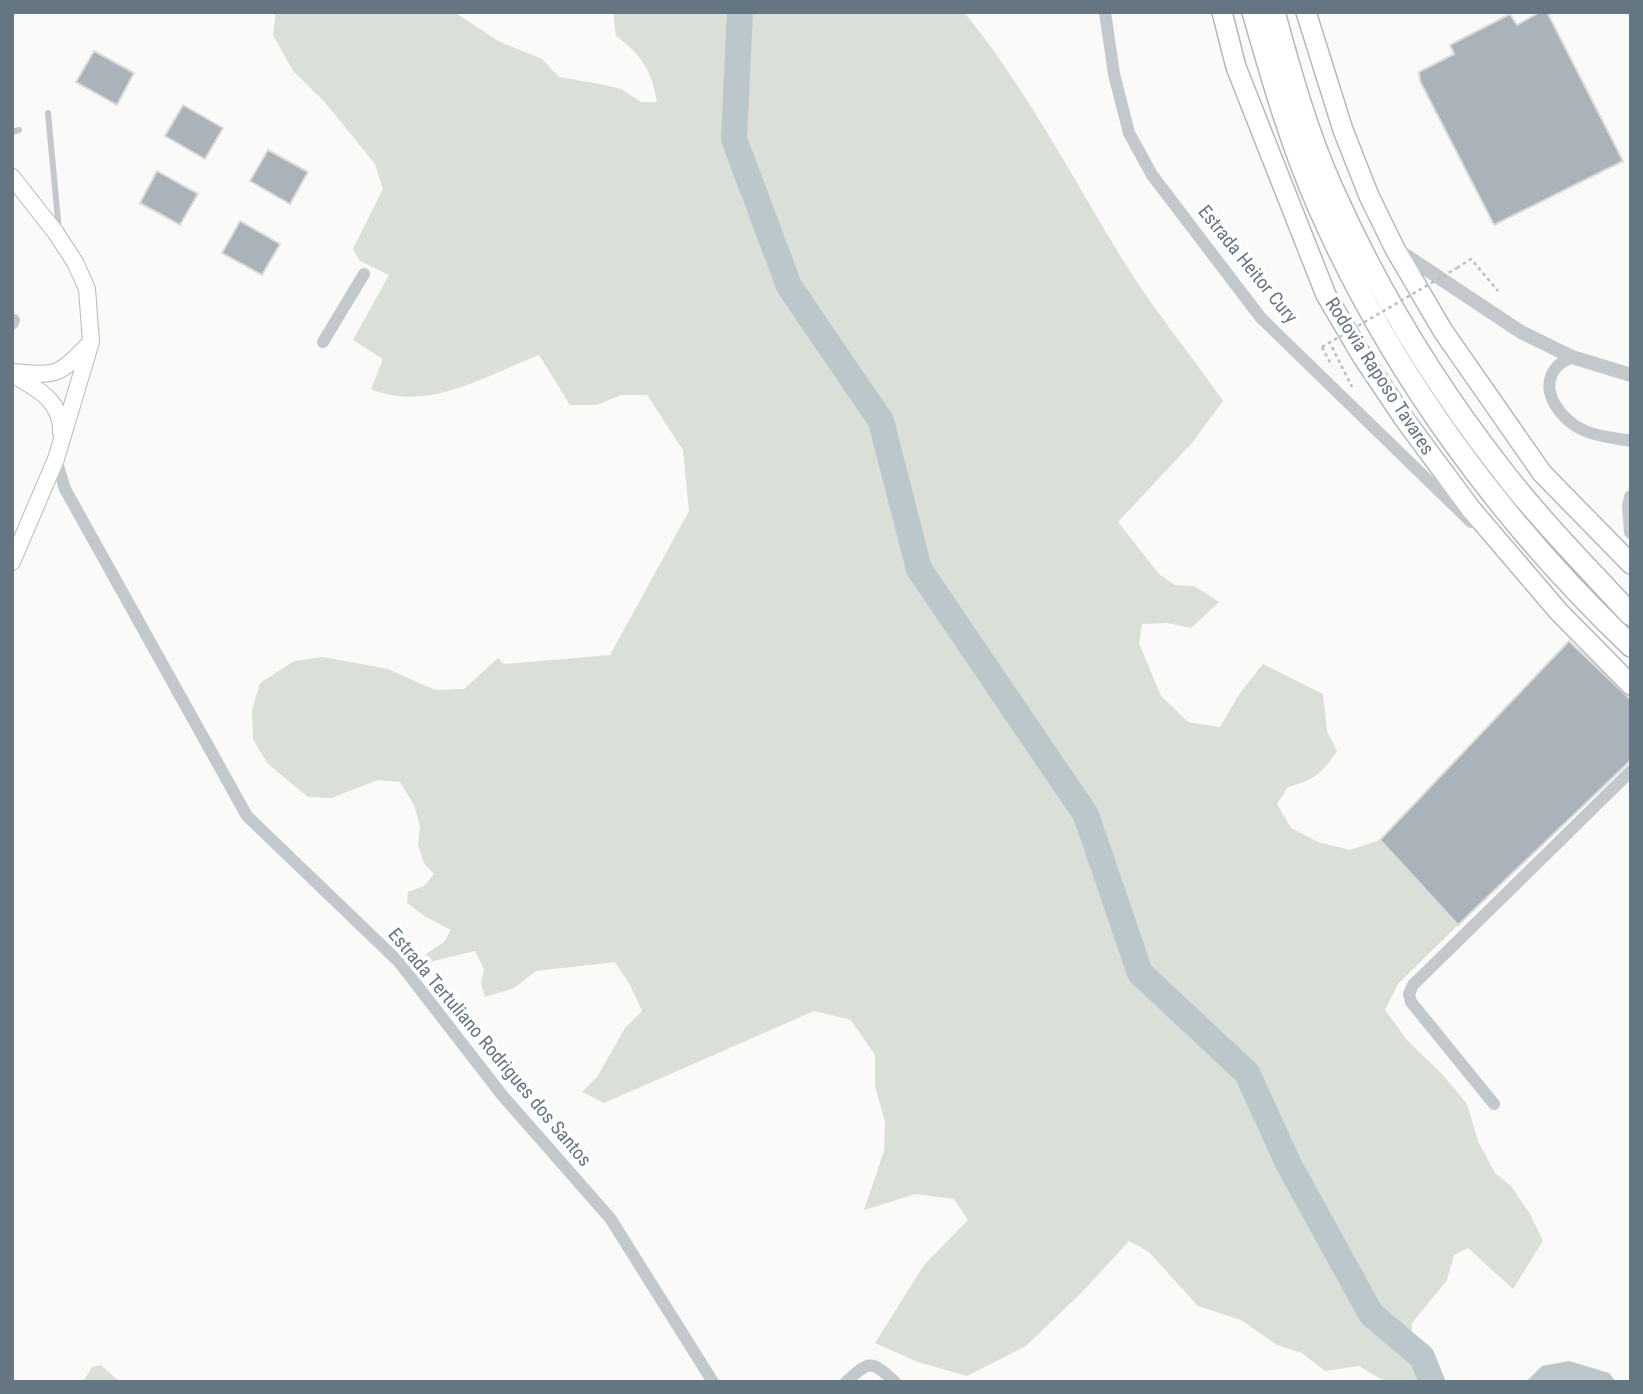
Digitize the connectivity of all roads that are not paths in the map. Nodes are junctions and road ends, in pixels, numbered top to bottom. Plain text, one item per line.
1 (1105, 12) edge
2 (1222, 12) edge
3 (1253, 12) edge
4 (1273, 12) edge
5 (1306, 12) edge
6 (48, 113) dead end
7 (12, 177) edge
8 (60, 240) junction
9 (1395, 249) junction
10 (364, 274) dead end
11 (91, 342) junction
12 (323, 342) dead end
13 (1572, 357) junction
14 (12, 373) edge
15 (1631, 375) edge
16 (1631, 441) edge
17 (61, 443) junction
18 (56, 459) junction
19 (42, 493) junction
20 (1631, 497) edge
21 (72, 500) junction
22 (1631, 532) edge
23 (12, 562) edge
24 (1631, 564) edge
25 (1559, 612) junction
26 (1631, 615) edge
27 (1631, 646) edge
28 (1631, 685) edge
29 (1631, 771) edge
30 (1494, 1104) dead end
31 (713, 1382) edge
32 (846, 1382) edge
33 (895, 1382) edge

1 - 25 street, Estrada Heitor Cury
2 - 25 highway, Rodovia Raposo Tavares
3 - 27 highway, Rodovia Raposo Tavares
4 - 26 highway
5 - 9 highway
6 - 8 lane
7 - 8 main road
8 - 11 main road
9 - 13 street
9 - 24 highway
10 - 12 street
11 - 14 main road
11 - 17 main road
13 - 15 street
13 - 16 street
14 - 17 main road
17 - 18 main road
18 - 19 main road
18 - 21 street, Estrada Tertuliano Rodrigues dos Santos
19 - 21 street
19 - 23 main road
20 - 22 street
21 - 31 street, Estrada Tertuliano Rodrigues dos Santos
25 - 28 highway, Rodovia Raposo Tavares
29 - 30 street
32 - 33 street

